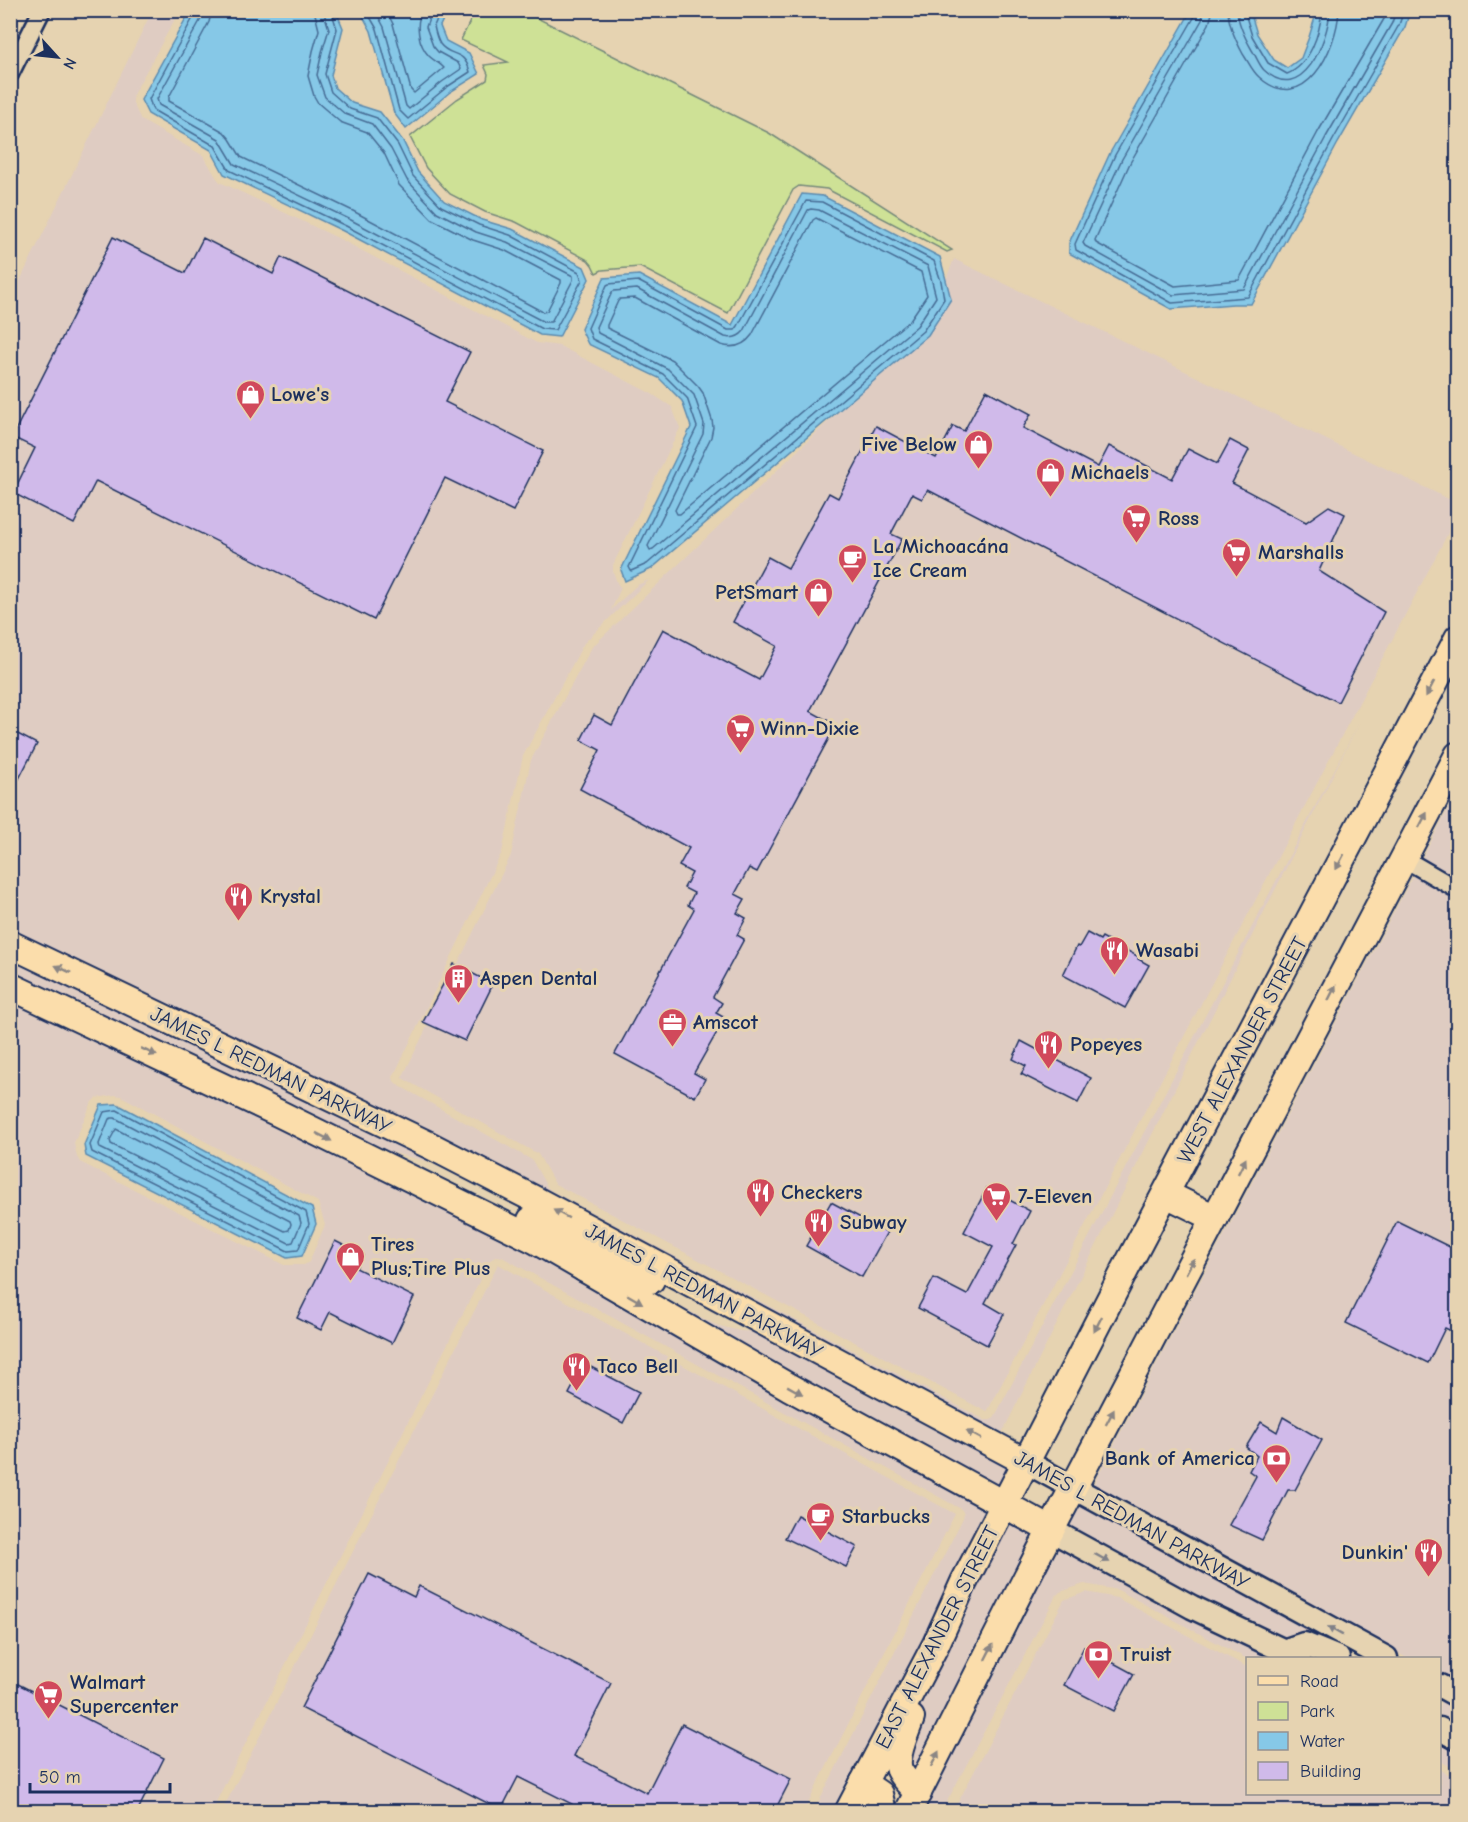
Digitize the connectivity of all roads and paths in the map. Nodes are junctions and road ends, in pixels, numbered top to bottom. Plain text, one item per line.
1 (42, 10) edge
2 (10, 74) edge
3 (1458, 638) edge
4 (1458, 755) edge
5 (1403, 858) junction
6 (1458, 890) edge
7 (10, 944) edge
8 (10, 986) edge
9 (358, 1154) junction
10 (1167, 1194) junction
11 (1215, 1218) junction
12 (611, 1241) junction
13 (585, 1269) junction
14 (764, 1323) junction
15 (1026, 1462) junction
16 (1073, 1488) junction
17 (1005, 1504) junction
18 (1052, 1530) junction
19 (936, 1644) junction
20 (1291, 1655) edge
21 (1333, 1657) edge
22 (1382, 1657) edge
23 (1441, 1687) edge
24 (1458, 1696) edge
25 (1441, 1730) edge
26 (1458, 1739) edge
27 (863, 1783) junction
28 (913, 1802) edge
29 (848, 1812) edge
30 (883, 1812) edge

1 - 2 street
3 -> 10 main road, WEST ALEXANDER STREET
5 -> 4 main road
5 - 6 street
11 -> 5 main road
12 -> 7 main road, JAMES L REDMAN PARKWAY
8 -> 9 main road, JAMES L REDMAN PARKWAY
9 - 12 main road
9 - 13 main road, JAMES L REDMAN PARKWAY
10 - 11 main road
10 -> 15 main road, WEST ALEXANDER STREET
16 -> 11 main road
12 - 14 main road, JAMES L REDMAN PARKWAY
13 - 14 main road
13 -> 17 main road, JAMES L REDMAN PARKWAY
15 -> 14 main road, JAMES L REDMAN PARKWAY
15 - 16 main road, JAMES L REDMAN PARKWAY
15 - 17 main road, EAST ALEXANDER STREET
16 - 18 main road
22 -> 16 main road, JAMES L REDMAN PARKWAY
17 - 18 main road, JAMES L REDMAN PARKWAY
17 - 19 main road, EAST ALEXANDER STREET
18 -> 20 main road, JAMES L REDMAN PARKWAY
28 -> 18 main road
19 - 27 main road, EAST ALEXANDER STREET
19 - 28 main road
20 - 21 main road
23 - 24 main road
25 - 26 main road
27 - 29 main road, EAST ALEXANDER STREET
27 - 30 main road

